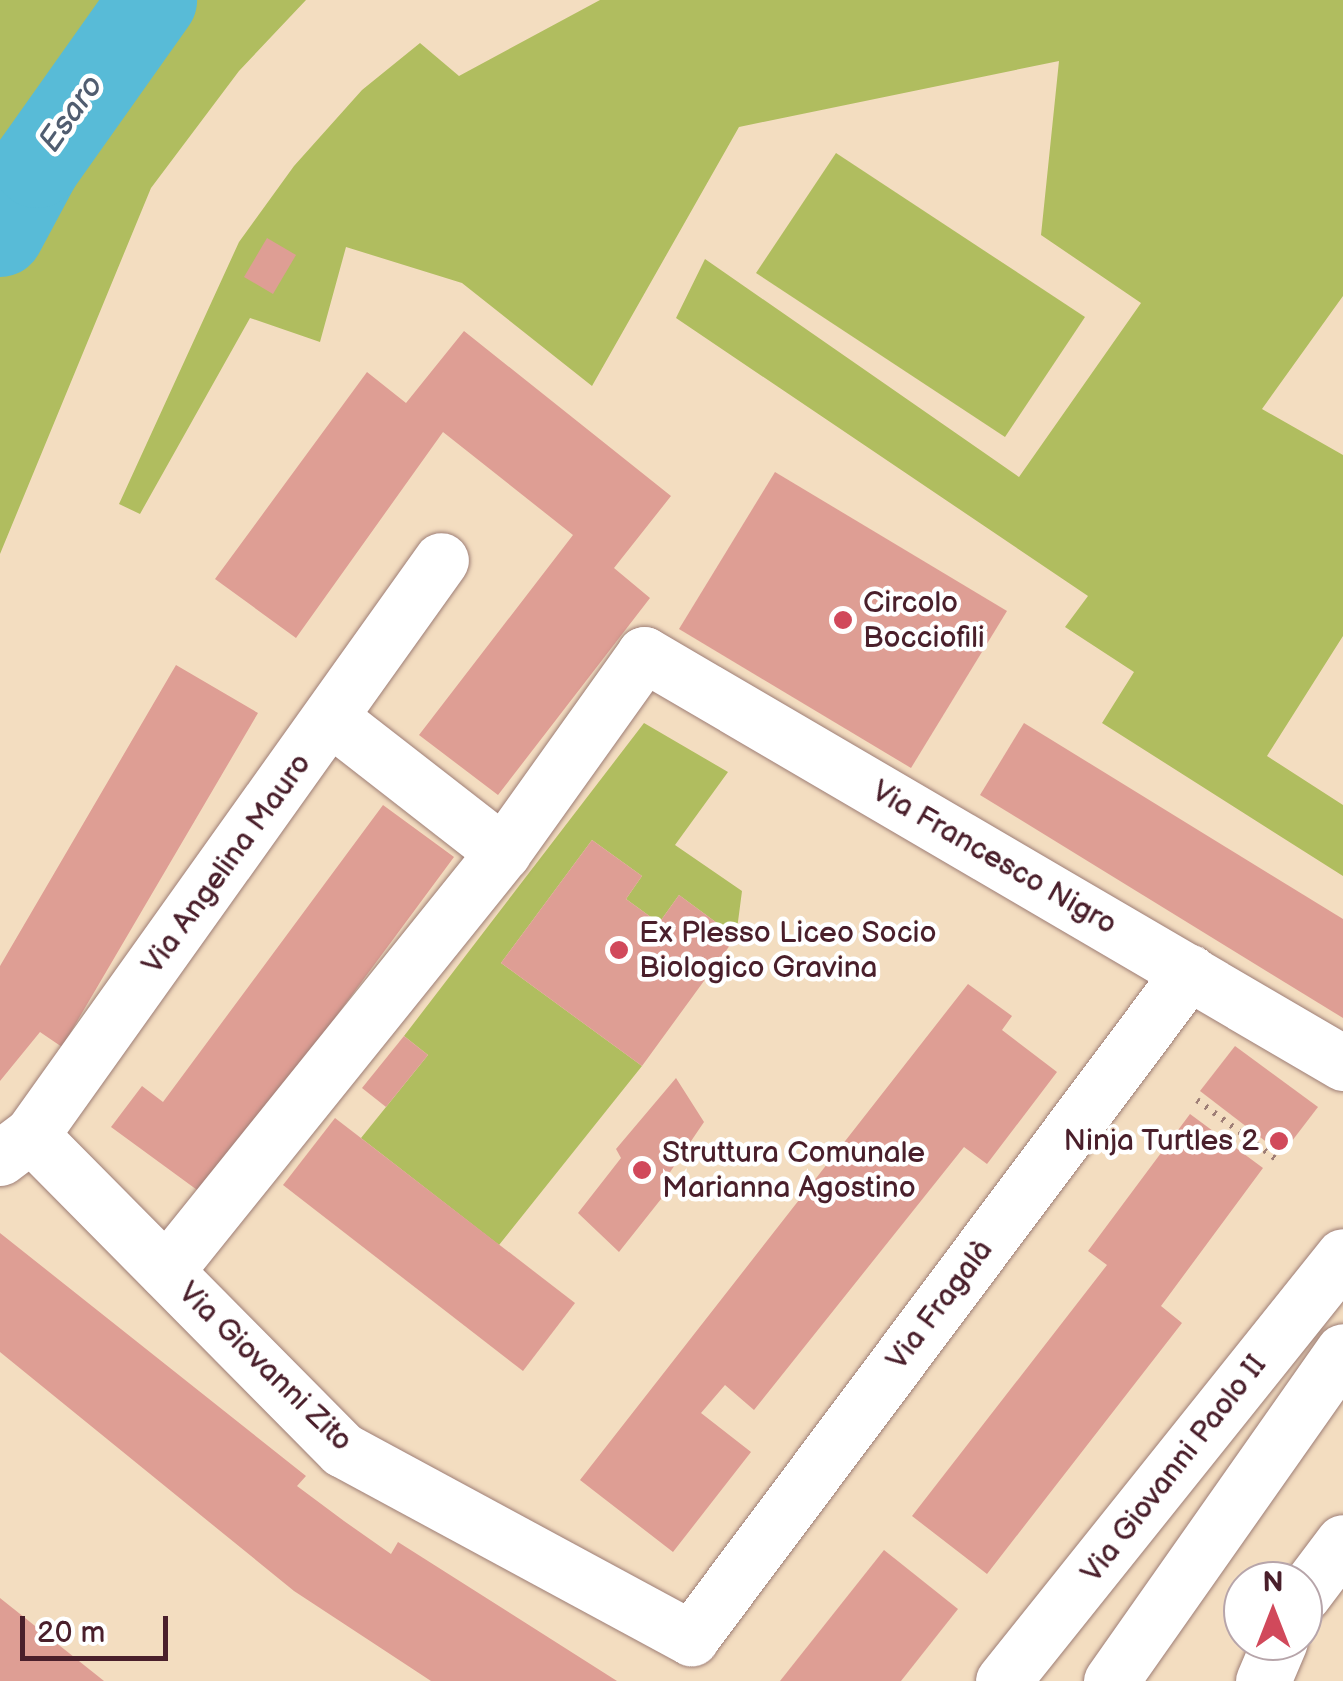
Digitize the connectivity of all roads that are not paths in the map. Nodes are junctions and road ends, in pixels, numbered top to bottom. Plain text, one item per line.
1 (442, 560) dead end
2 (332, 719) junction
3 (503, 852) junction
4 (1189, 972) junction
5 (1343, 1063) edge
6 (16, 1146) edge
7 (1343, 1256) edge
8 (166, 1271) junction
9 (1343, 1351) edge
10 (1343, 1542) edge
11 (1323, 1568) edge
12 (691, 1638) joint
13 (1004, 1681) edge
14 (1110, 1681) edge

1 - 2 street, Via Angelina Mauro
2 - 3 street
2 - 6 street, Via Angelina Mauro
3 - 4 street, Via Francesco Nigro
3 - 8 street
4 - 5 street, Via Francesco Nigro
4 - 12 street, Via Fragalà
6 - 8 street, Via Giovanni Zito
7 - 13 street, Via Giovanni Paolo II
8 - 12 street, Via Giovanni Zito
9 - 14 street, Via Giovanni Paolo II
10 - 11 street

